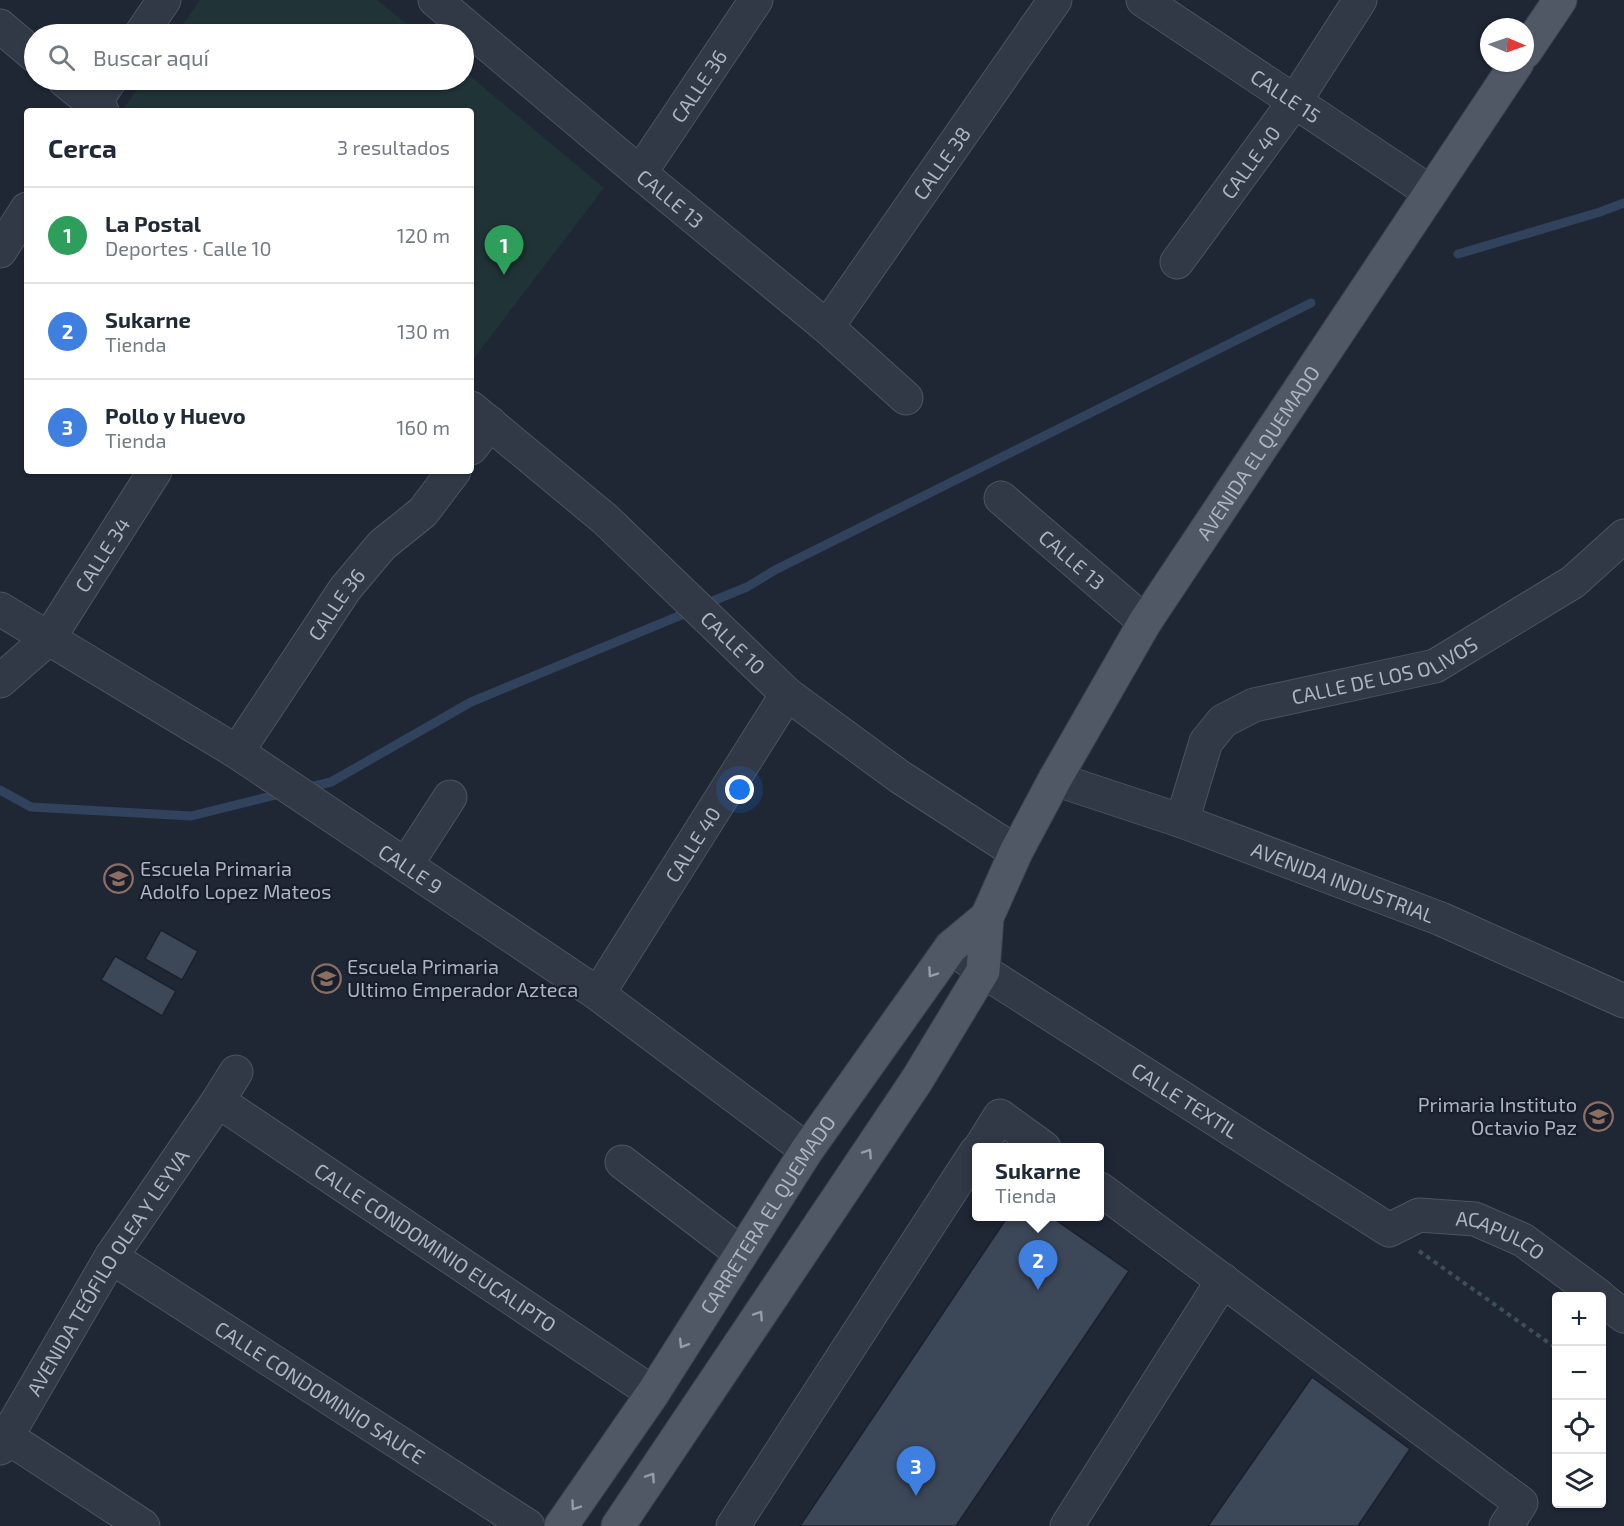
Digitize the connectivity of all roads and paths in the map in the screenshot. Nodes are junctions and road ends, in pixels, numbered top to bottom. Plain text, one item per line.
1 (164, 0) edge
2 (756, 0) edge
3 (1055, 0) edge
4 (1143, 0) edge
5 (1360, 0) edge
6 (1560, 0) edge
7 (446, 3) edge
8 (148, 24) edge
9 (470, 24) edge
10 (0, 26) edge
11 (474, 28) edge
12 (1534, 39) edge
13 (24, 46) edge
14 (1511, 72) edge
15 (81, 90) edge
16 (99, 101) edge
17 (1295, 101) junction
18 (640, 173) junction
19 (1430, 192) junction
20 (24, 213) edge
21 (0, 251) edge
22 (1177, 262) dead end
23 (827, 327) junction
24 (906, 398) dead end
25 (481, 415) edge
26 (474, 438) edge
27 (153, 474) edge
28 (452, 474) edge
29 (1001, 498) dead end
30 (1624, 536) edge
31 (0, 609) edge
32 (1145, 622) junction
33 (49, 638) junction
34 (0, 681) edge
35 (787, 694) junction
36 (242, 755) junction
37 (1055, 779) junction
38 (450, 797) dead end
39 (1182, 821) junction
40 (1016, 852) junction
41 (406, 865) junction
42 (987, 917) junction
43 (951, 947) junction
44 (982, 971) junction
45 (598, 994) junction
46 (1624, 1001) edge
47 (236, 1072) dead end
48 (218, 1101) junction
49 (983, 1143) edge
50 (1037, 1143) edge
51 (807, 1150) junction
52 (972, 1158) edge
53 (622, 1162) dead end
54 (1104, 1192) edge
55 (1389, 1230) junction
56 (741, 1253) junction
57 (111, 1257) junction
58 (1223, 1280) junction
59 (1592, 1292) edge
60 (1606, 1302) edge
61 (1624, 1316) edge
62 (1554, 1346) edge
63 (653, 1393) junction
64 (4, 1443) edge
65 (143, 1526) edge
66 (528, 1526) edge
67 (561, 1526) edge
68 (618, 1526) edge
69 (733, 1526) edge
70 (1067, 1526) edge
71 (1506, 1526) edge

1 - 8 street
2 - 18 street, CALLE 36
3 - 23 street, CALLE 38
4 - 17 street, CALLE 15
5 - 17 street, CALLE 40
6 - 12 main road
7 - 9 street, CALLE 13
10 - 13 street
11 - 18 street, CALLE 13
14 - 19 main road, AVENIDA EL QUEMADO
15 - 16 street
17 - 19 street, CALLE 15
17 - 22 street, CALLE 40
18 - 23 street, CALLE 13
19 - 32 main road, AVENIDA EL QUEMADO
20 - 21 street
23 - 24 street, CALLE 13
25 - 26 street
25 - 35 street, CALLE 10
27 - 33 street, CALLE 34
28 - 36 street, CALLE 36
29 - 32 street, CALLE 13
30 - 39 street, CALLE DE LOS OLIVOS
31 - 33 street, CALLE 9
32 - 37 main road, AVENIDA EL QUEMADO
33 - 34 street
33 - 36 street, CALLE 9
35 - 40 street, CALLE 10
35 - 45 street, CALLE 40
36 - 41 street, CALLE 9
37 - 39 street, AVENIDA INDUSTRIAL
37 - 40 main road, AVENIDA EL QUEMADO
38 - 41 street
39 - 46 street, AVENIDA INDUSTRIAL
40 - 42 main road, CARRETERA EL QUEMADO
41 - 45 street, CALLE 9
42 - 43 main road, CARRETERA EL QUEMADO
42 - 44 main road, CARRETERA EL QUEMADO
43 - 44 street, CALLE TEXTIL
43 -> 51 main road, CARRETERA EL QUEMADO
44 - 55 street, CALLE TEXTIL
68 -> 44 main road, CARRETERA EL QUEMADO
45 - 51 street, CALLE 9
47 - 48 street, AVENIDA TEÓFILO OLEA Y LEYVA
48 - 57 street, AVENIDA TEÓFILO OLEA Y LEYVA
48 - 63 street, CALLE CONDOMINIO EUCALIPTO
49 - 50 street
51 - 56 main road, CARRETERA EL QUEMADO
52 - 69 street
53 - 56 street
54 - 58 street
55 - 59 street, ACAPULCO
55 - 62 path
56 -> 63 main road, CARRETERA EL QUEMADO
57 - 64 street, AVENIDA TEÓFILO OLEA Y LEYVA
57 - 66 street, CALLE CONDOMINIO SAUCE
58 - 70 street
58 - 71 street
60 - 61 street, ACAPULCO
63 -> 67 main road, CARRETERA EL QUEMADO
64 - 65 street

